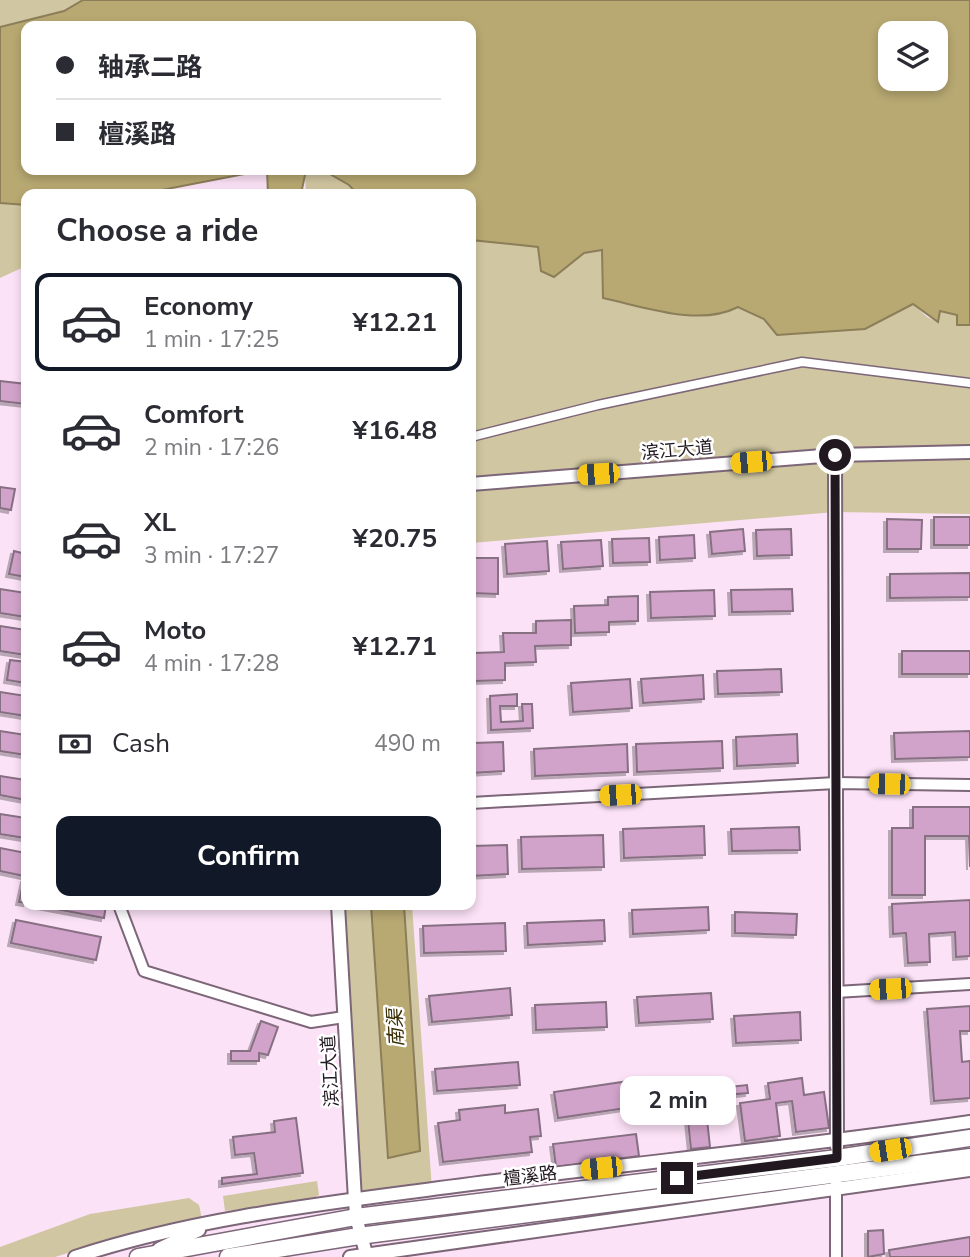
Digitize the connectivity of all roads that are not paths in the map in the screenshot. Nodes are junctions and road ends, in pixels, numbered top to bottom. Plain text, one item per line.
1 (970, 383) edge
2 (476, 436) edge
3 (970, 452) edge
4 (835, 455) junction
5 (476, 484) edge
6 (836, 783) junction
7 (970, 785) edge
8 (476, 803) edge
9 (121, 910) edge
10 (338, 910) edge
11 (970, 984) edge
12 (836, 992) junction
13 (344, 1017) junction
14 (970, 1122) edge
15 (970, 1138) edge
16 (837, 1150) junction
17 (970, 1157) edge
18 (970, 1170) edge
19 (836, 1182) junction
20 (354, 1199) junction
21 (356, 1217) junction
22 (212, 1223) junction
23 (359, 1236) junction
24 (144, 1255) edge
25 (366, 1256) edge
26 (75, 1257) edge
27 (228, 1257) edge
28 (350, 1257) edge
29 (836, 1257) edge

1 - 2 street
3 - 4 street, 滨江大道
4 - 5 street, 滨江大道
4 - 6 street
6 - 7 street
6 - 8 street
6 - 12 street
9 - 13 street
10 - 13 street, 滨江大道
11 - 12 street
12 - 16 street
13 - 20 street, 滨江大道
14 - 16 street
15 - 16 main road, 檀溪路
16 - 20 street
16 - 21 main road, 檀溪路
17 - 19 main road
18 - 19 street
19 - 23 main road
19 - 25 street
19 - 29 street
20 - 21 street, 滨江大道
20 - 22 street
21 - 23 street, 滨江大道
21 - 24 main road, 檀溪路
22 - 24 street
22 - 26 street
23 - 25 street, 滨江大道
23 - 27 main road
25 - 28 street

